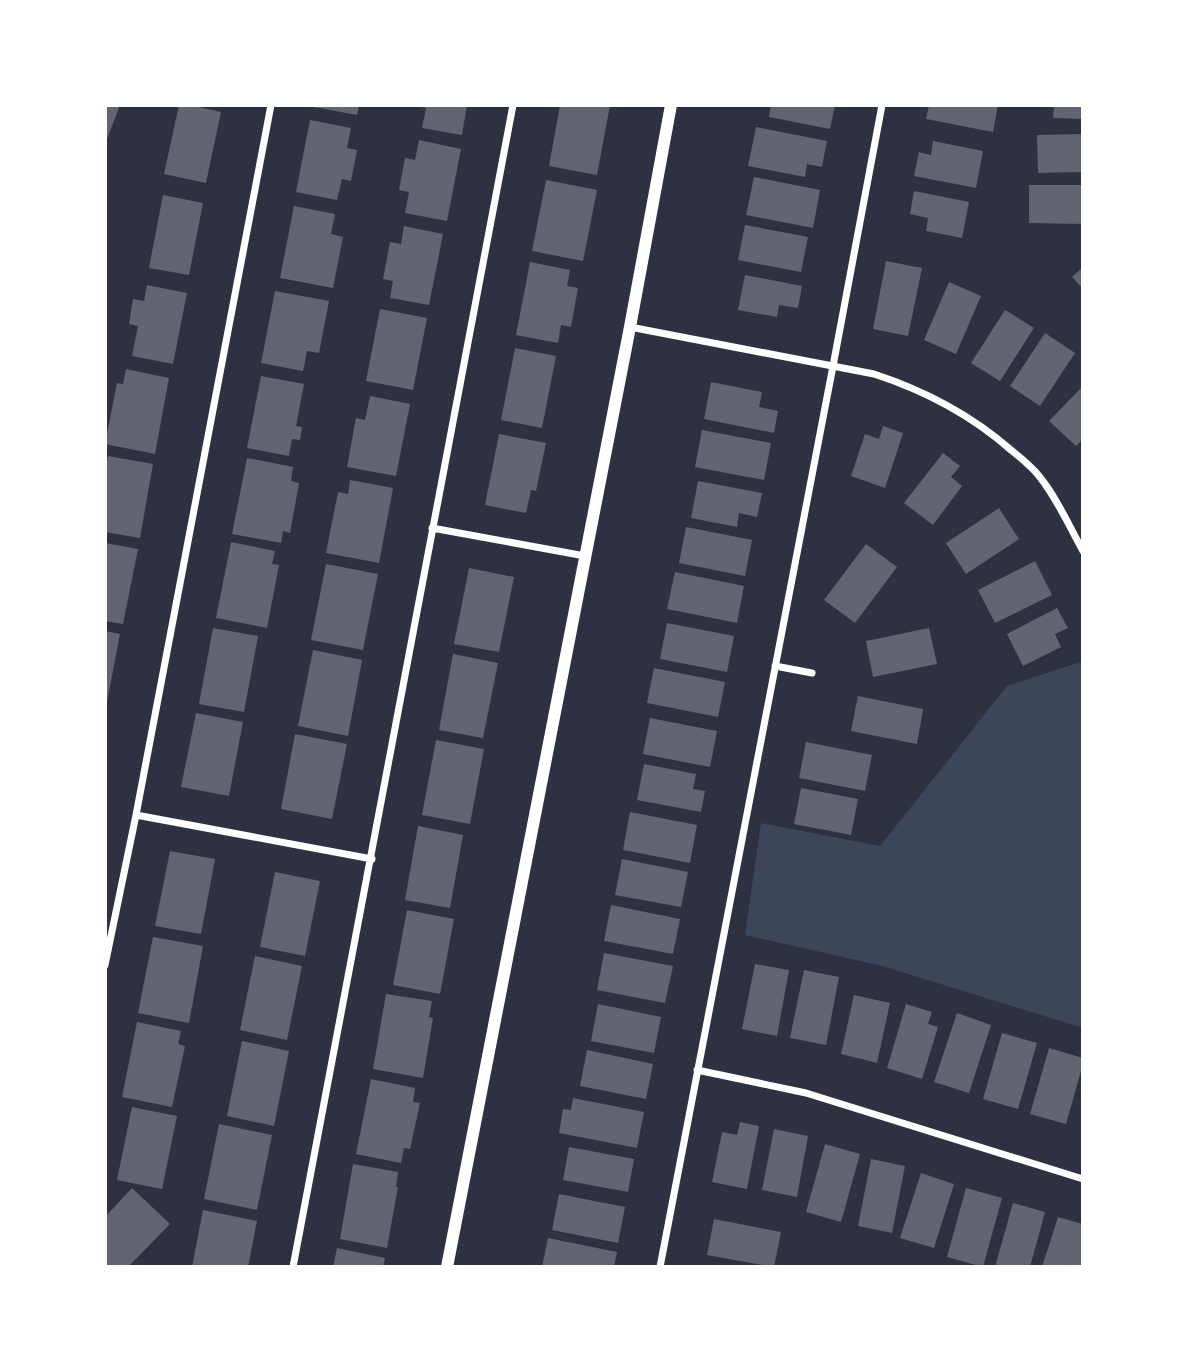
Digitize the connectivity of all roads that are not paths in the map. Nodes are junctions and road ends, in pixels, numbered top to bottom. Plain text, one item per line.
1 (271, 105) edge
2 (513, 105) edge
3 (671, 105) edge
4 (882, 105) edge
5 (630, 327) junction
6 (834, 366) junction
7 (432, 528) junction
8 (1083, 551) edge
9 (585, 556) junction
10 (775, 666) junction
11 (812, 673) dead end
12 (136, 815) junction
13 (372, 859) junction
14 (106, 956) edge
15 (105, 965) edge
16 (697, 1070) junction
17 (1083, 1179) edge
18 (293, 1267) edge
19 (447, 1267) edge
20 (660, 1267) edge

1 - 12 street
2 - 7 street
3 - 5 street
4 - 6 street
5 - 6 street
5 - 9 street
6 - 8 street
6 - 10 street
7 - 9 street
7 - 13 street
9 - 19 street
10 - 11 street
10 - 16 street
12 - 13 street
12 - 14 street
13 - 18 street
14 - 15 street
16 - 17 street
16 - 20 street

